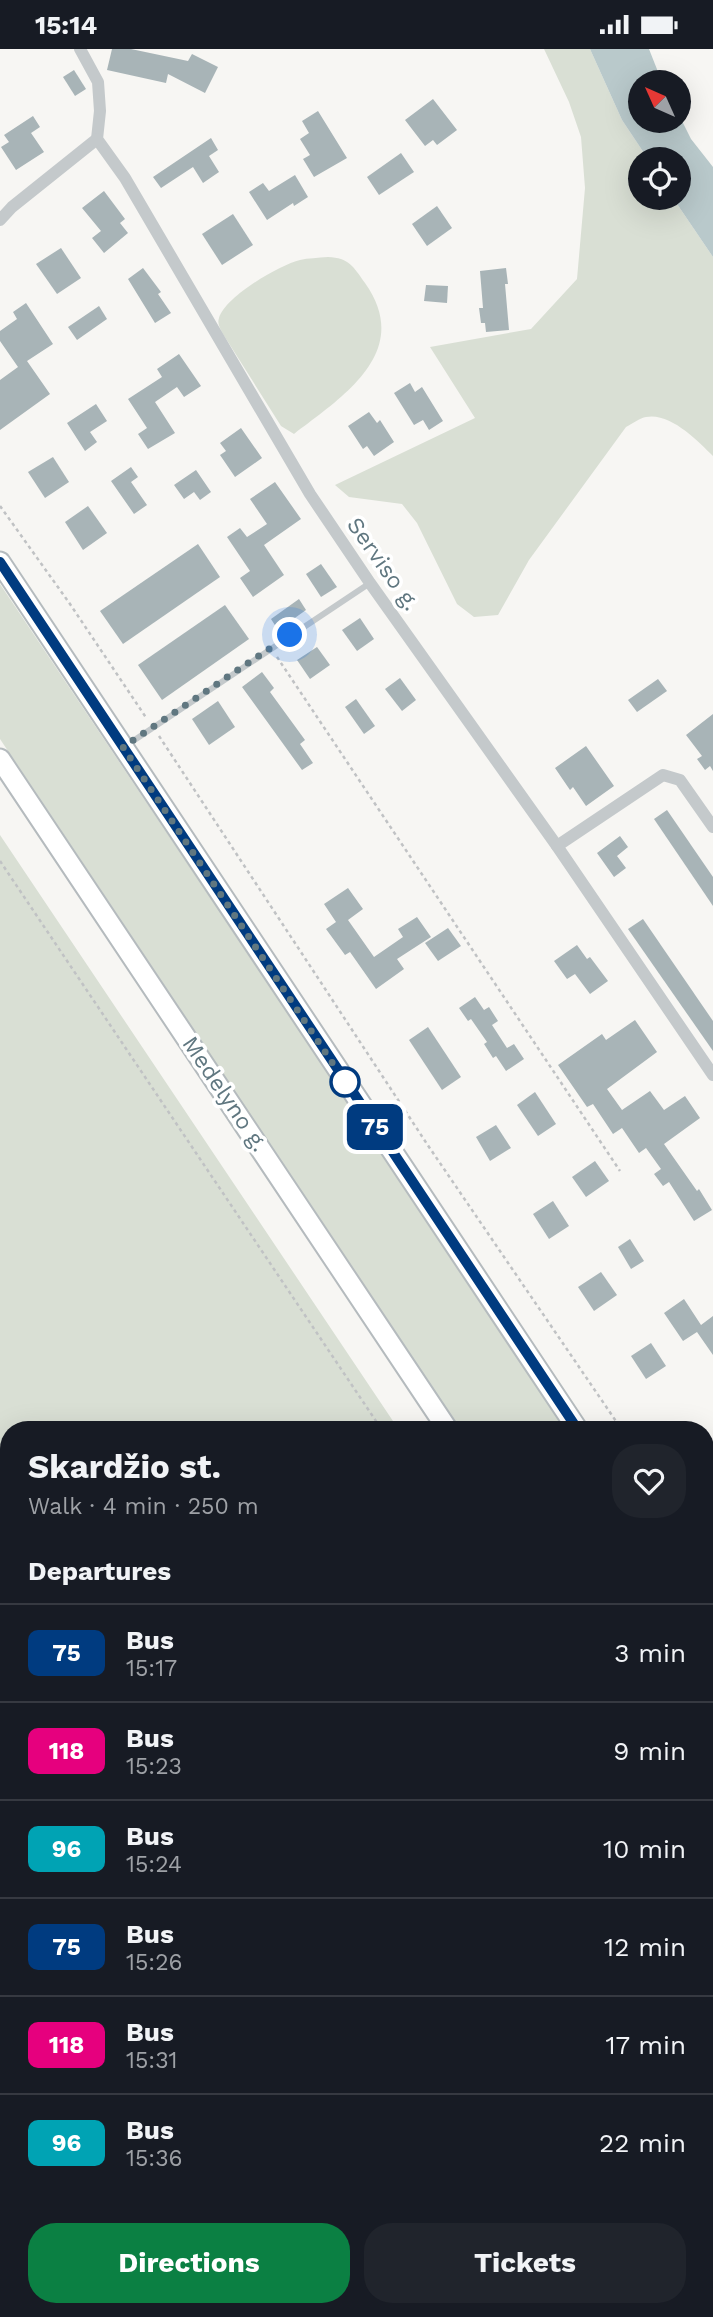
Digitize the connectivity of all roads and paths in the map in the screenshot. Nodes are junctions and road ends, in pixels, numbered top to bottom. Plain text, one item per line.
1 (80, 49) edge
2 (97, 139) junction
3 (0, 220) edge
4 (0, 506) edge
5 (0, 562) edge
6 (370, 583) junction
7 (271, 649) junction
8 (153, 727) junction
9 (123, 747) junction
10 (0, 759) edge
11 (713, 827) edge
12 (557, 846) junction
13 (0, 861) edge
14 (713, 1075) edge
15 (620, 1171) dead end
16 (376, 1421) edge
17 (442, 1421) edge
18 (572, 1421) edge
19 (616, 1421) edge

1 - 2 street
2 - 3 street
2 - 6 street, Serviso g.
4 - 8 path
5 - 9 main road
6 - 7 lane
6 - 12 street, Serviso g.
7 - 8 lane
7 - 15 path
8 - 9 lane
8 - 19 path
9 - 18 main road
10 - 17 main road, Medelyno g.
11 - 12 street
12 - 14 street, Serviso g.
13 - 16 path

